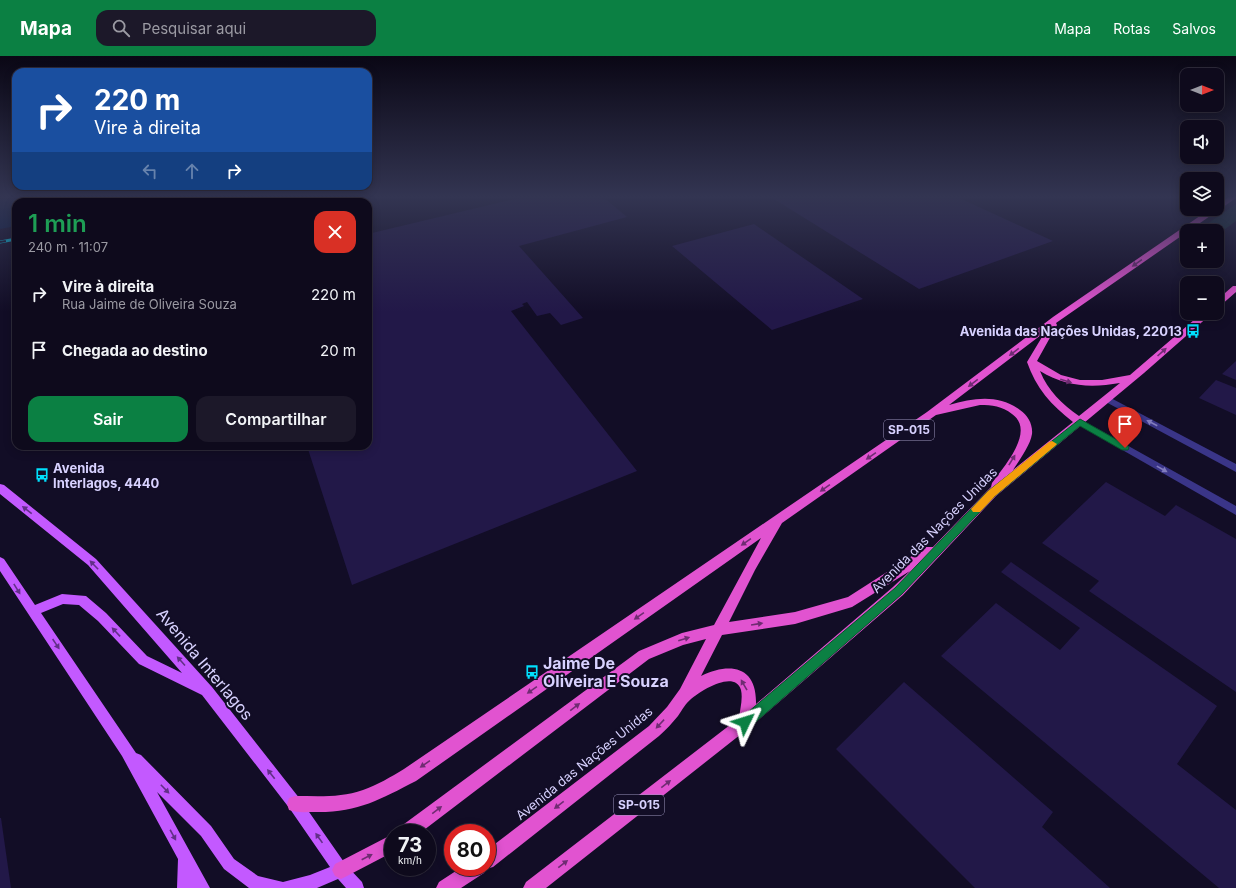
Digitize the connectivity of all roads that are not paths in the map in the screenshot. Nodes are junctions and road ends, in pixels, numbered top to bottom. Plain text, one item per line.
1 (1177, 235) edge
2 (1236, 288) edge
3 (1224, 298) edge
4 (1056, 319) junction
5 (1199, 320) edge
6 (1032, 362) junction
7 (1133, 377) junction
8 (1107, 399) junction
9 (931, 414) junction
10 (1080, 422) junction
11 (1236, 468) edge
12 (0, 488) edge
13 (992, 494) junction
14 (1236, 511) edge
15 (778, 520) junction
16 (946, 541) junction
17 (0, 562) edge
18 (34, 611) junction
19 (718, 630) junction
20 (207, 691) junction
21 (685, 694) junction
22 (745, 722) junction
23 (127, 751) junction
24 (295, 804) junction
25 (418, 824) edge
26 (384, 848) edge
27 (496, 854) edge
28 (185, 858) junction
29 (341, 870) junction
30 (464, 876) edge
31 (185, 888) edge
32 (202, 888) edge
33 (279, 888) edge
34 (287, 888) edge
35 (356, 888) edge
36 (445, 888) edge
37 (532, 888) edge

1 -> 4 highway, Avenida das Nações Unidas / SP-015
2 - 3 highway
4 - 6 highway
4 -> 9 highway, Avenida das Nações Unidas / SP-015
7 -> 5 highway, Avenida das Nações Unidas / SP-015
6 -> 7 highway
6 - 10 highway
7 - 8 highway, Avenida das Nações Unidas / SP-015
8 - 10 highway, Avenida das Nações Unidas / SP-015
11 -> 8 street
13 -> 9 highway
9 -> 15 highway, Avenida das Nações Unidas / SP-015
10 - 13 highway, Avenida das Nações Unidas / SP-015
10 -> 14 street
20 -> 12 main road, Avenida Interlagos
13 - 16 highway, Avenida das Nações Unidas / SP-015
15 - 19 highway, Avenida das Nações Unidas / SP-015
15 -> 24 highway
19 -> 16 highway
16 - 22 highway, Avenida das Nações Unidas / SP-015
17 -> 18 main road
20 -> 18 main road
18 -> 23 main road
19 - 21 highway, Avenida das Nações Unidas / SP-015
25 -> 19 highway
24 -> 20 main road, Avenida Interlagos
22 -> 21 highway
21 -> 27 highway, Avenida das Nações Unidas / SP-015
37 -> 22 highway, Avenida das Nações Unidas / SP-015
23 -> 28 main road
23 -> 33 main road
29 -> 24 main road, Avenida Interlagos
29 -> 26 highway
28 - 31 main road
28 - 32 main road
29 - 34 main road
29 - 35 main road, Avenida Interlagos
30 - 36 highway

